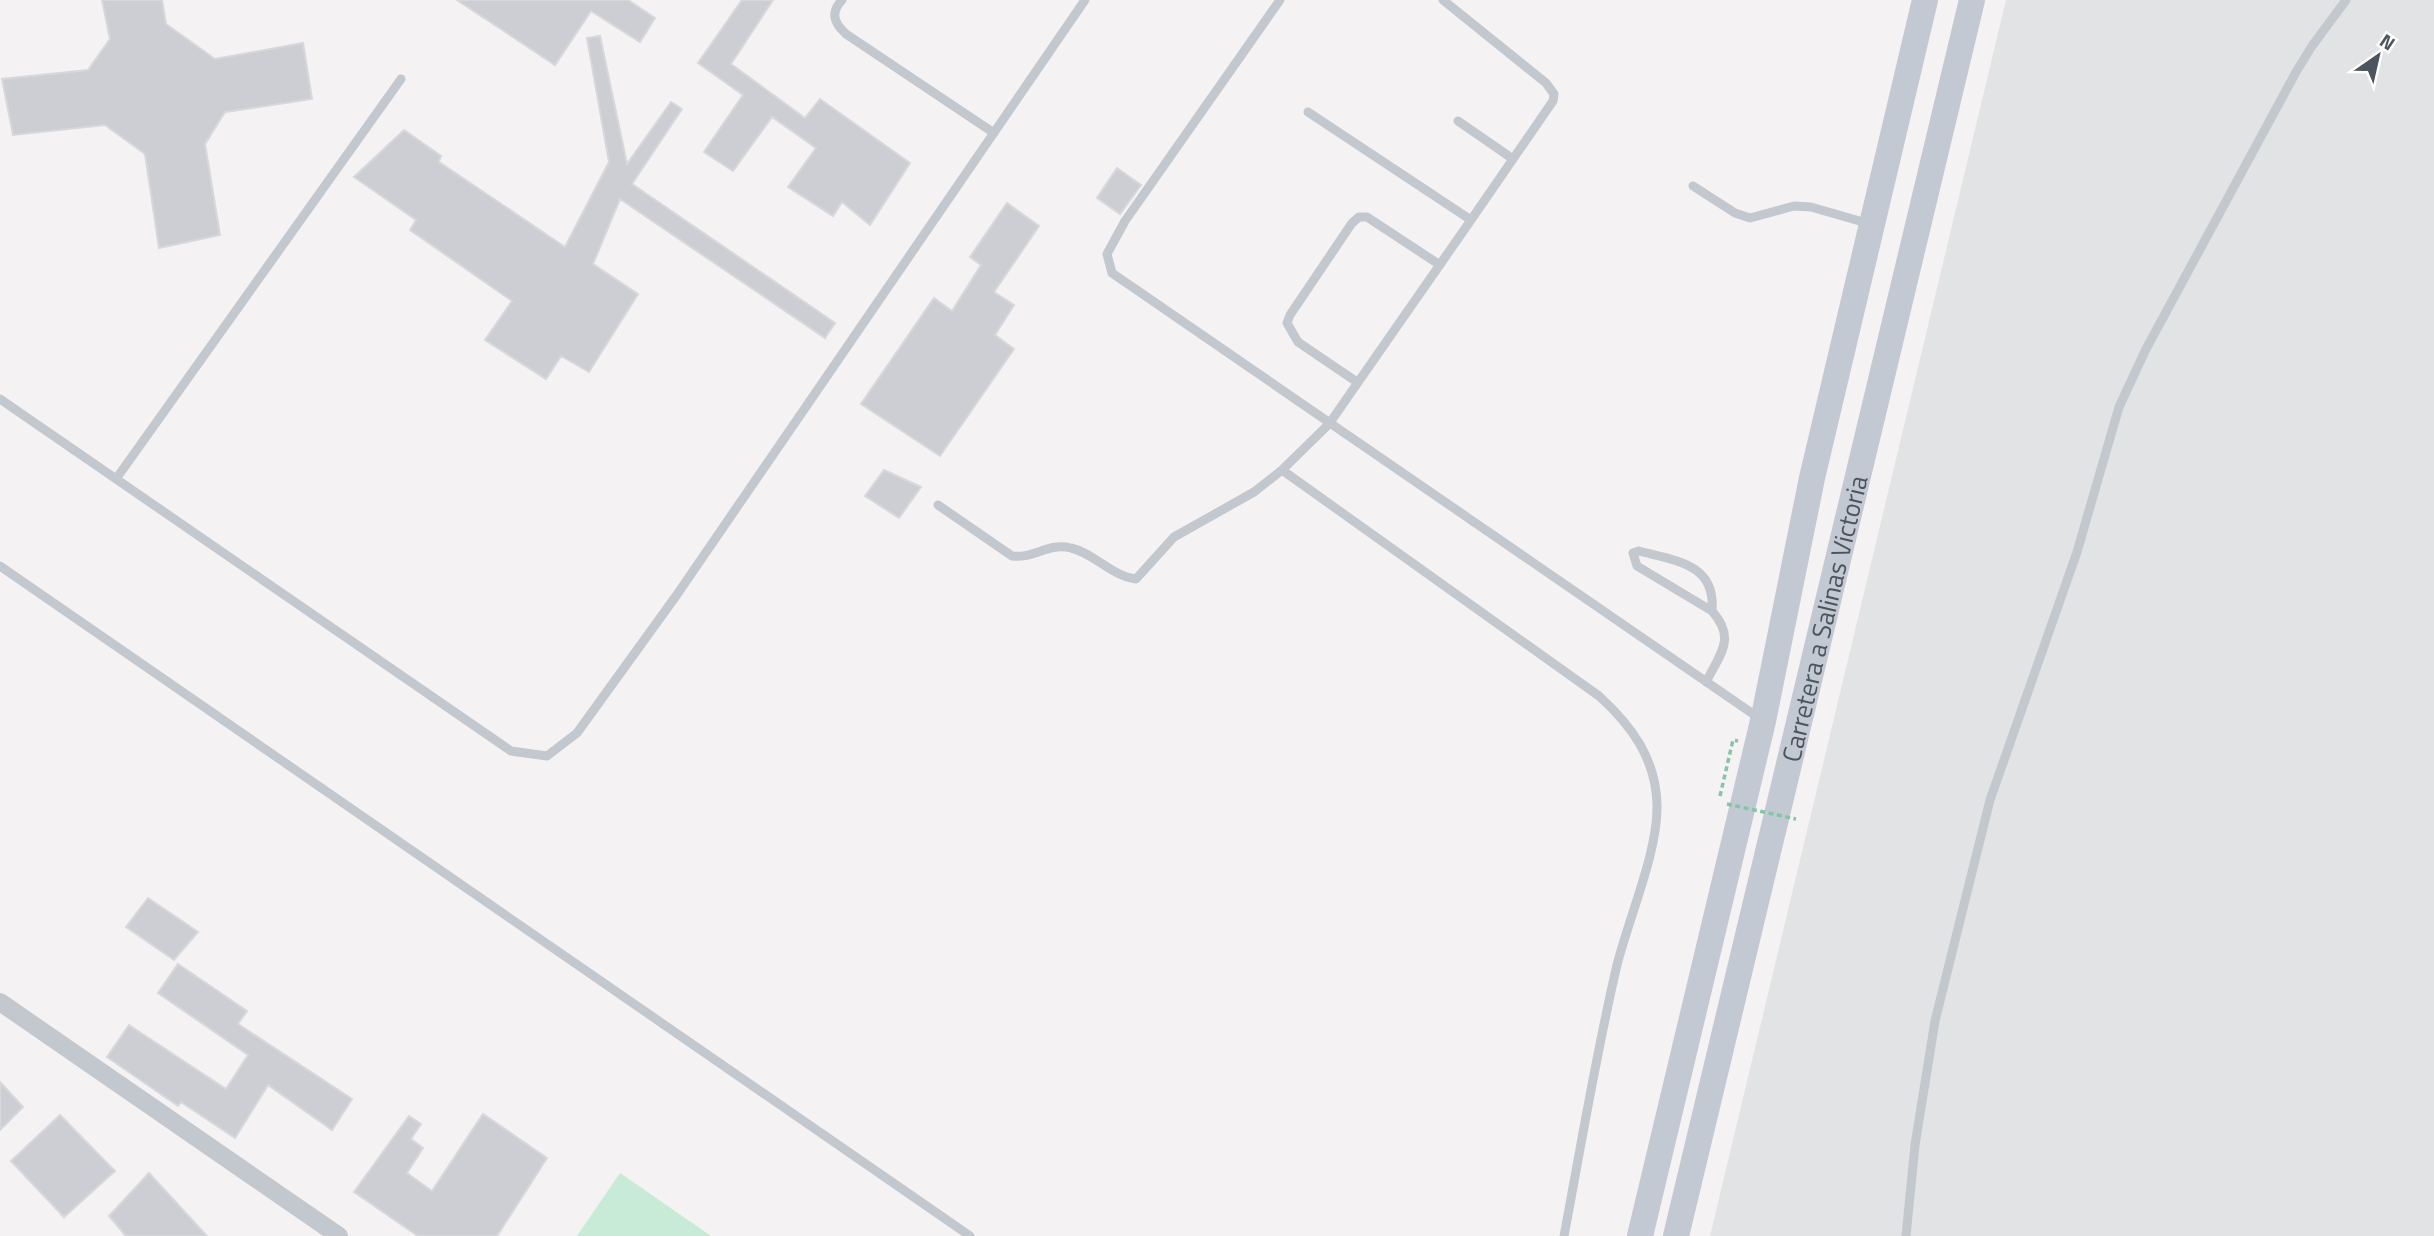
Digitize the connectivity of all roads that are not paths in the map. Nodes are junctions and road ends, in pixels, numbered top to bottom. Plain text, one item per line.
1 (842, 0) edge
2 (1085, 0) edge
3 (1280, 0) edge
4 (1443, 0) edge
5 (1925, 0) edge
6 (1972, 0) edge
7 (2347, 0) edge
8 (401, 79) dead end
9 (1308, 112) dead end
10 (1458, 121) dead end
11 (994, 133) junction
12 (1513, 159) junction
13 (1693, 186) dead end
14 (1471, 220) junction
15 (1871, 224) junction
16 (1440, 265) junction
17 (1357, 382) junction
18 (0, 399) edge
19 (1329, 424) junction
20 (1282, 470) junction
21 (116, 479) junction
22 (938, 505) dead end
23 (0, 566) edge
24 (1712, 611) junction
25 (1706, 682) junction
26 (1763, 721) junction
27 (0, 1002) edge
28 (339, 1236) edge
29 (970, 1236) edge
30 (1564, 1236) edge
31 (1640, 1236) edge
32 (1676, 1236) edge
33 (1906, 1236) edge

1 - 11 lane
2 - 11 lane
3 - 19 lane
4 - 12 lane
5 - 15 main road, Carretera a Salinas Victoria
6 - 32 main road, Carretera a Salinas Victoria
7 - 33 lane
8 - 21 lane
9 - 14 lane
10 - 12 lane
11 - 21 lane
12 - 14 lane
13 - 15 lane
14 - 16 lane
15 - 26 main road, Carretera a Salinas Victoria
16 - 17 lane
16 - 17 lane
17 - 19 lane
18 - 21 lane
19 - 20 lane
19 - 25 lane
20 - 22 lane
20 - 30 lane
23 - 29 lane
24 - 24 lane
24 - 25 lane
25 - 26 lane
26 - 31 main road, Carretera a Salinas Victoria
27 - 28 street

